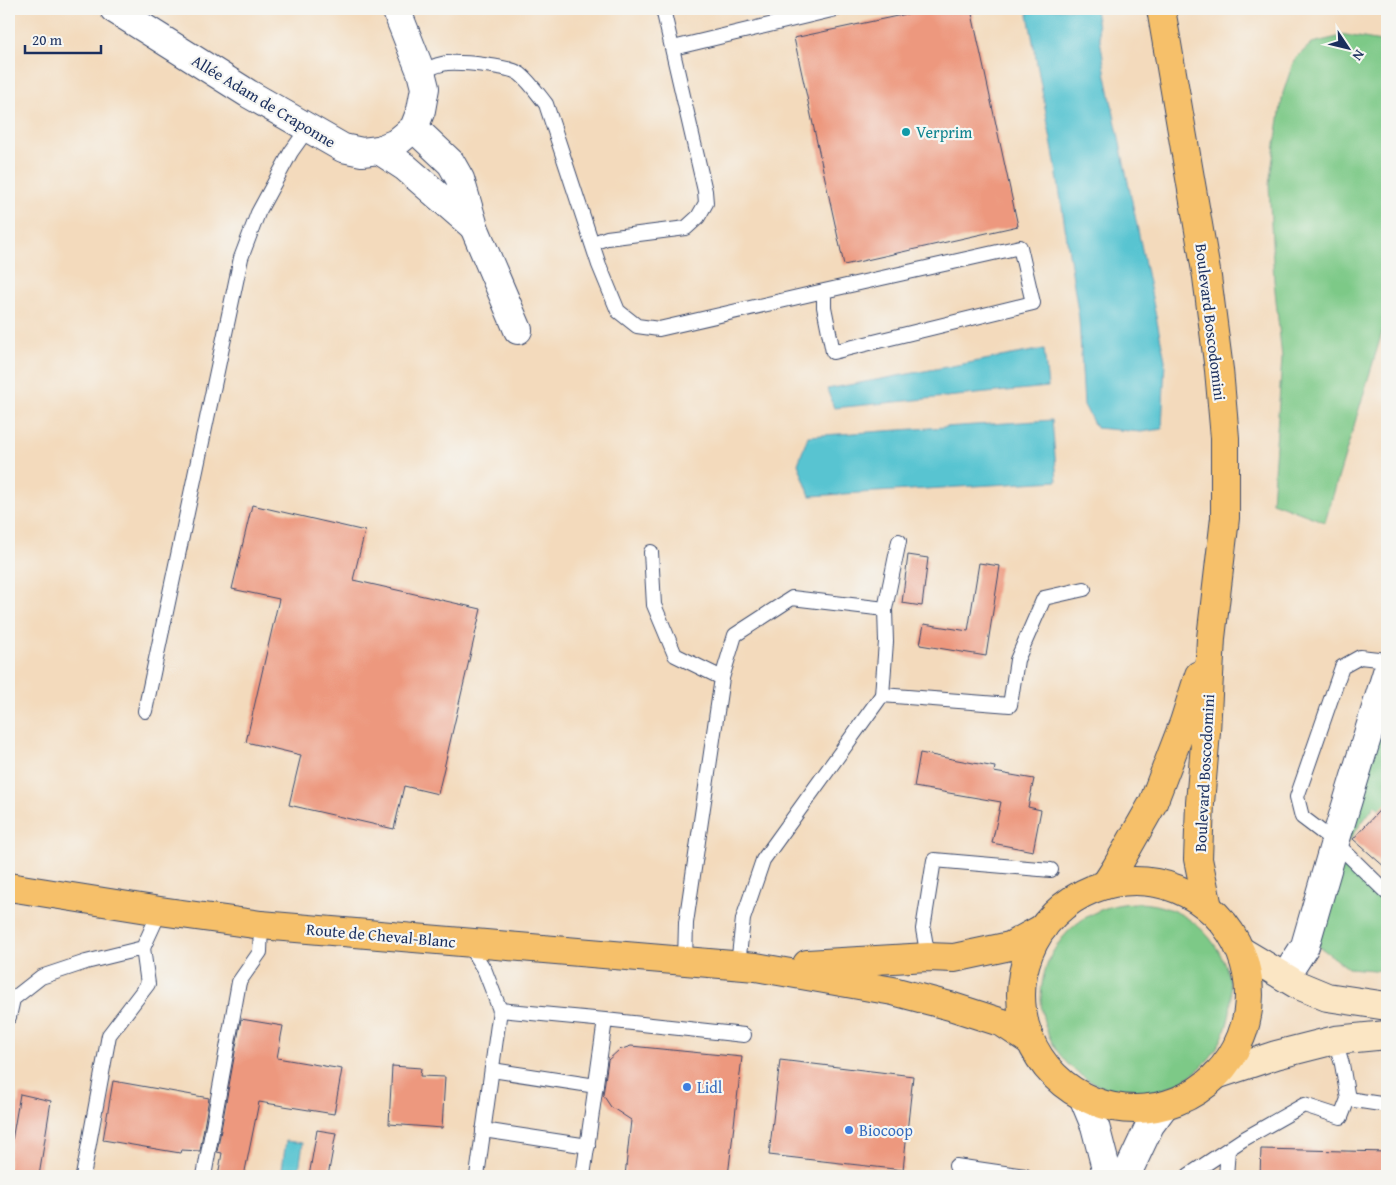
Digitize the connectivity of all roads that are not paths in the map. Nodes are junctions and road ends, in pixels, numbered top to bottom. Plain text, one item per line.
1 (114, 9) edge
2 (396, 9) edge
3 (663, 9) edge
4 (836, 9) edge
5 (1161, 9) edge
6 (673, 48) junction
7 (421, 72) junction
8 (308, 128) junction
9 (414, 128) junction
10 (379, 150) junction
11 (474, 227) junction
12 (593, 243) junction
13 (824, 291) junction
14 (518, 330) dead end
15 (899, 541) dead end
16 (651, 552) dead end
17 (1084, 590) dead end
18 (885, 609) junction
19 (1211, 638) junction
20 (1387, 660) edge
21 (1387, 672) edge
22 (722, 678) junction
23 (882, 695) junction
24 (145, 710) dead end
25 (1335, 842) junction
26 (1051, 870) dead end
27 (1105, 885) junction
28 (9, 887) edge
29 (1387, 893) edge
30 (1208, 907) junction
31 (160, 911) junction
32 (260, 925) junction
33 (1043, 928) junction
34 (467, 942) junction
35 (143, 948) junction
36 (1241, 951) junction
37 (928, 957) junction
38 (685, 961) junction
39 (747, 966) junction
40 (1285, 977) junction
41 (1387, 1006) edge
42 (500, 1010) junction
43 (9, 1018) edge
44 (605, 1020) junction
45 (744, 1035) dead end
46 (1387, 1035) edge
47 (1030, 1040) junction
48 (1335, 1040) junction
49 (492, 1070) junction
50 (1216, 1075) junction
51 (596, 1086) junction
52 (1083, 1097) junction
53 (1348, 1099) junction
54 (1387, 1105) edge
55 (1164, 1106) junction
56 (483, 1130) junction
57 (588, 1146) junction
58 (1228, 1150) junction
59 (956, 1166) dead end
60 (83, 1176) edge
61 (204, 1176) edge
62 (477, 1176) edge
63 (583, 1176) edge
64 (1025, 1176) edge
65 (1108, 1176) edge
66 (1126, 1176) edge
67 (1189, 1176) edge
68 (1226, 1176) edge

1 - 8 street, Allée Adam de Craponne
2 - 7 street
3 - 6 lane
4 - 6 lane
5 - 19 main road, Boulevard Boscodomini
6 - 12 lane
7 - 9 street
7 - 12 lane
8 - 10 street, Allée Adam de Craponne
8 - 24 lane
9 - 10 street, Allée Adam de Craponne
9 - 11 street
10 - 11 street
11 - 14 street
12 - 13 lane
13 - 13 lane
15 - 18 lane
16 - 22 lane
17 - 23 lane
18 - 22 lane
18 - 23 lane
19 - 27 main road, Boulevard Boscodomini
19 - 30 main road, Boulevard Boscodomini
20 - 25 lane
21 - 25 street
22 - 38 lane
23 - 39 lane
25 - 29 lane
25 - 40 street
26 - 37 lane
27 - 30 main road
27 - 33 main road
28 - 31 main road, Route de Cheval-Blanc
30 - 36 main road
31 - 32 main road, Route de Cheval-Blanc
31 - 35 lane
32 - 34 main road, Route de Cheval-Blanc
32 - 61 lane
33 - 37 main road
33 - 47 main road
34 - 38 main road, Route de Cheval-Blanc
34 - 42 lane
35 - 43 lane
35 - 60 lane
36 - 40 main road
36 - 50 main road
37 - 39 main road
38 - 39 main road, Route de Cheval-Blanc
39 - 47 main road
40 - 41 main road
42 - 44 lane
42 - 49 lane
44 - 45 lane
44 - 51 lane
46 - 48 main road
47 - 52 main road
48 - 50 main road
48 - 53 lane
49 - 51 lane
49 - 56 lane
50 - 55 main road
51 - 57 lane
52 - 55 main road
52 - 65 street
53 - 54 lane
53 - 58 lane
55 - 66 street
56 - 57 lane
56 - 62 lane
57 - 63 lane
58 - 67 lane
58 - 68 lane
59 - 64 lane

